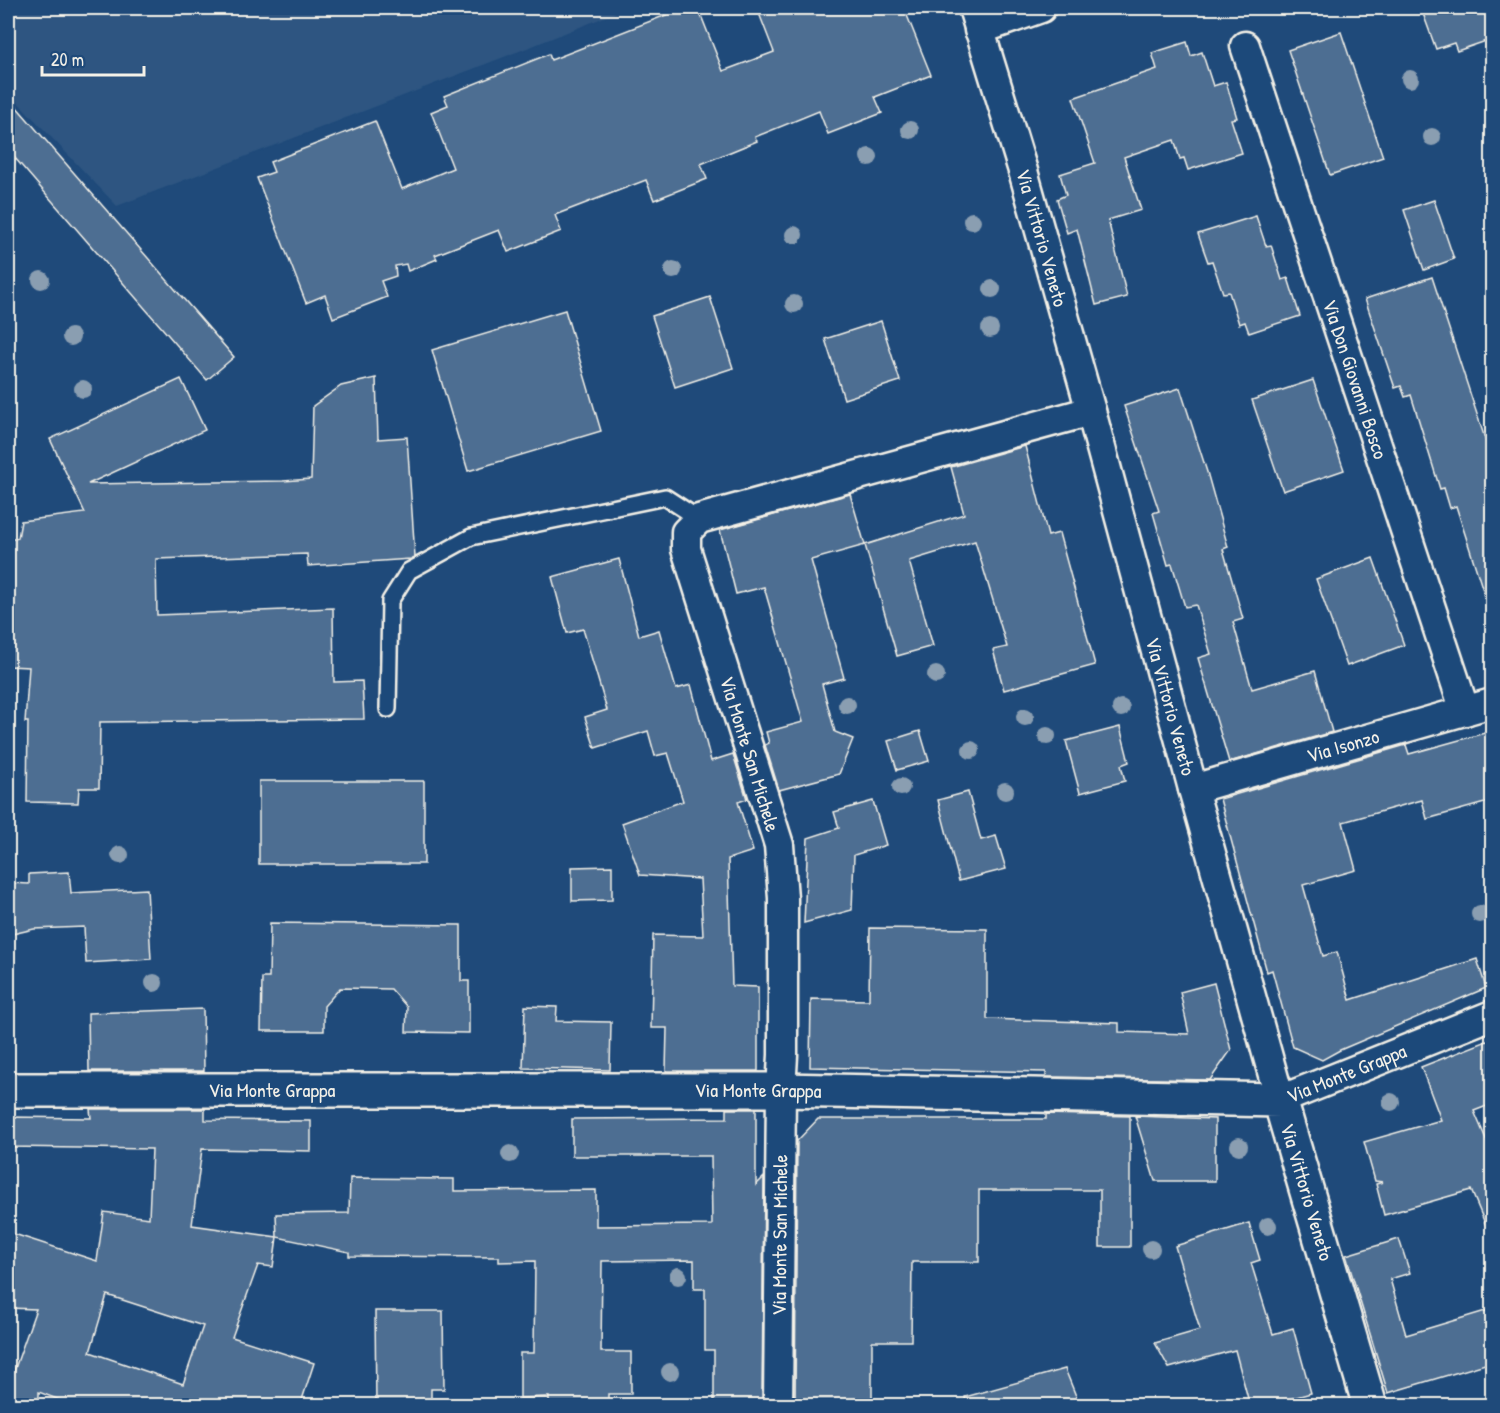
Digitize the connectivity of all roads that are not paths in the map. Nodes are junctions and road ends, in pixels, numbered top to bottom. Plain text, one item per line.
1 (1041, 8) edge
2 (976, 19) edge
3 (1245, 46) dead end
4 (1091, 411) junction
5 (699, 519) junction
6 (1492, 703) edge
7 (388, 708) dead end
8 (1465, 711) junction
9 (1193, 789) junction
10 (1492, 1015) edge
11 (8, 1090) edge
12 (781, 1090) junction
13 (1280, 1100) junction
14 (778, 1406) edge
15 (1370, 1406) edge

1 - 2 street
2 - 4 street, Via Vittorio Veneto
3 - 8 street, Via Don Giovanni Bosco
4 - 5 street
4 - 9 street, Via Vittorio Veneto
5 - 7 lane
5 - 12 street, Via Monte San Michele
6 - 8 street, Via Isonzo
8 - 9 street, Via Isonzo
9 - 13 street, Via Vittorio Veneto
10 - 13 street, Via Monte Grappa
11 - 12 street, Via Monte Grappa
12 - 13 street, Via Monte Grappa
12 - 14 street, Via Monte San Michele
13 - 15 street, Via Vittorio Veneto

